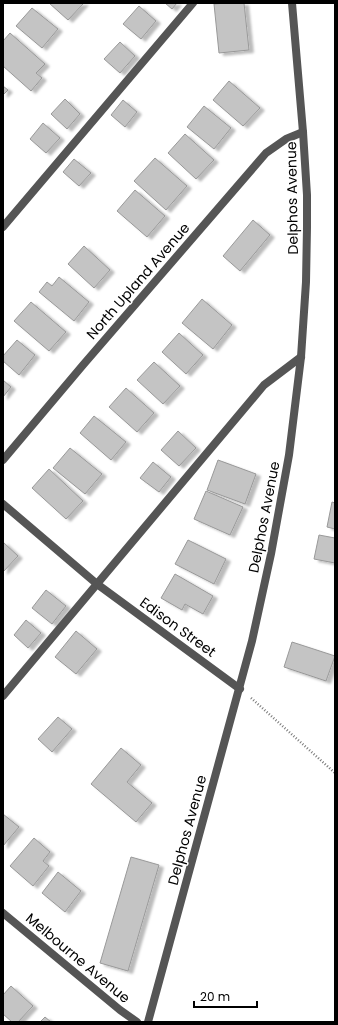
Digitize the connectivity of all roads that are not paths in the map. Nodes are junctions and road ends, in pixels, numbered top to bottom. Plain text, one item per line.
1 (193, 3) edge
2 (292, 3) edge
3 (304, 132) junction
4 (3, 228) edge
5 (301, 357) junction
6 (3, 460) edge
7 (3, 504) edge
8 (97, 584) junction
9 (240, 688) junction
10 (3, 696) edge
11 (3, 913) edge
12 (137, 1022) edge
13 (148, 1022) edge

1 - 4 street
2 - 3 street, Delphos Avenue
3 - 5 street, Delphos Avenue
3 - 6 street, North Upland Avenue
5 - 8 street
5 - 9 street, Delphos Avenue
7 - 8 street, Edison Street
8 - 9 street, Edison Street
8 - 10 street
9 - 13 street, Delphos Avenue
11 - 12 street, Melbourne Avenue

